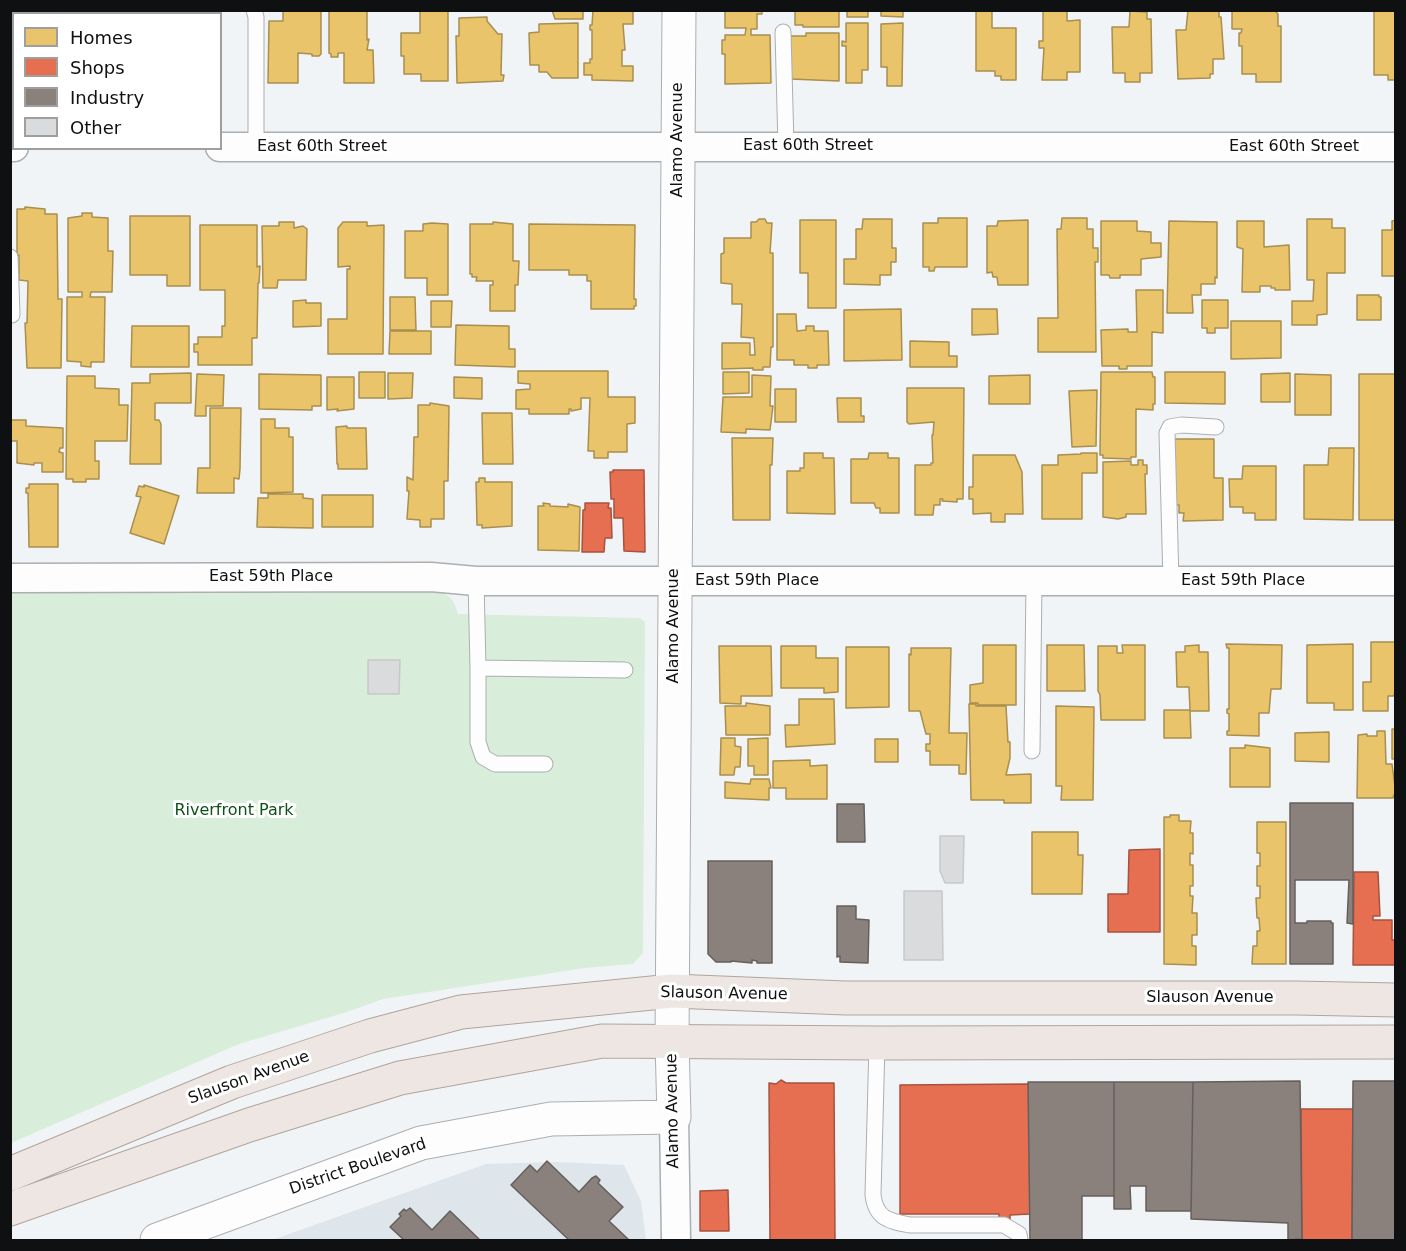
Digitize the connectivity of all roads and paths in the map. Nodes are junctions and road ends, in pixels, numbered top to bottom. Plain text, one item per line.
1 (254, 10) edge
2 (679, 10) edge
3 (783, 32) dead end
4 (678, 146) junction
5 (786, 146) junction
6 (222, 147) edge
7 (256, 147) junction
8 (1395, 147) edge
9 (10, 256) edge
10 (12, 315) edge
11 (1216, 427) dead end
12 (10, 578) edge
13 (476, 581) junction
14 (675, 581) junction
15 (1034, 581) junction
16 (1171, 581) junction
17 (1395, 581) edge
18 (478, 668) junction
19 (625, 670) dead end
20 (1032, 751) dead end
21 (546, 764) dead end
22 (672, 991) junction
23 (1395, 1000) edge
24 (672, 1041) junction
25 (1395, 1041) edge
26 (877, 1043) junction
27 (674, 1117) junction
28 (10, 1174) edge
29 (10, 1209) edge
30 (157, 1240) edge
31 (676, 1240) edge
32 (1020, 1240) edge

1 - 7 lane
2 - 4 street, Alamo Avenue
3 - 5 lane
4 - 5 street, East 60th Street
4 - 7 street, East 60th Street
4 - 14 street, Alamo Avenue
5 - 8 street, East 60th Street
6 - 7 street, East 60th Street
9 - 10 lane
11 - 16 lane
12 - 13 street, East 59th Place
13 - 14 street, East 59th Place
13 - 18 lane
14 - 15 street, East 59th Place
14 - 22 street, Alamo Avenue
15 - 16 street, East 59th Place
15 - 20 lane
16 - 17 street, East 59th Place
18 - 19 lane
18 - 21 lane
22 - 23 main road, Slauson Avenue
22 - 24 street, Alamo Avenue
22 - 28 main road, Slauson Avenue
24 - 26 main road
24 - 27 street, Alamo Avenue
24 - 29 main road
25 - 26 main road
26 - 32 lane
27 - 30 street, District Boulevard
27 - 31 street, Alamo Avenue

